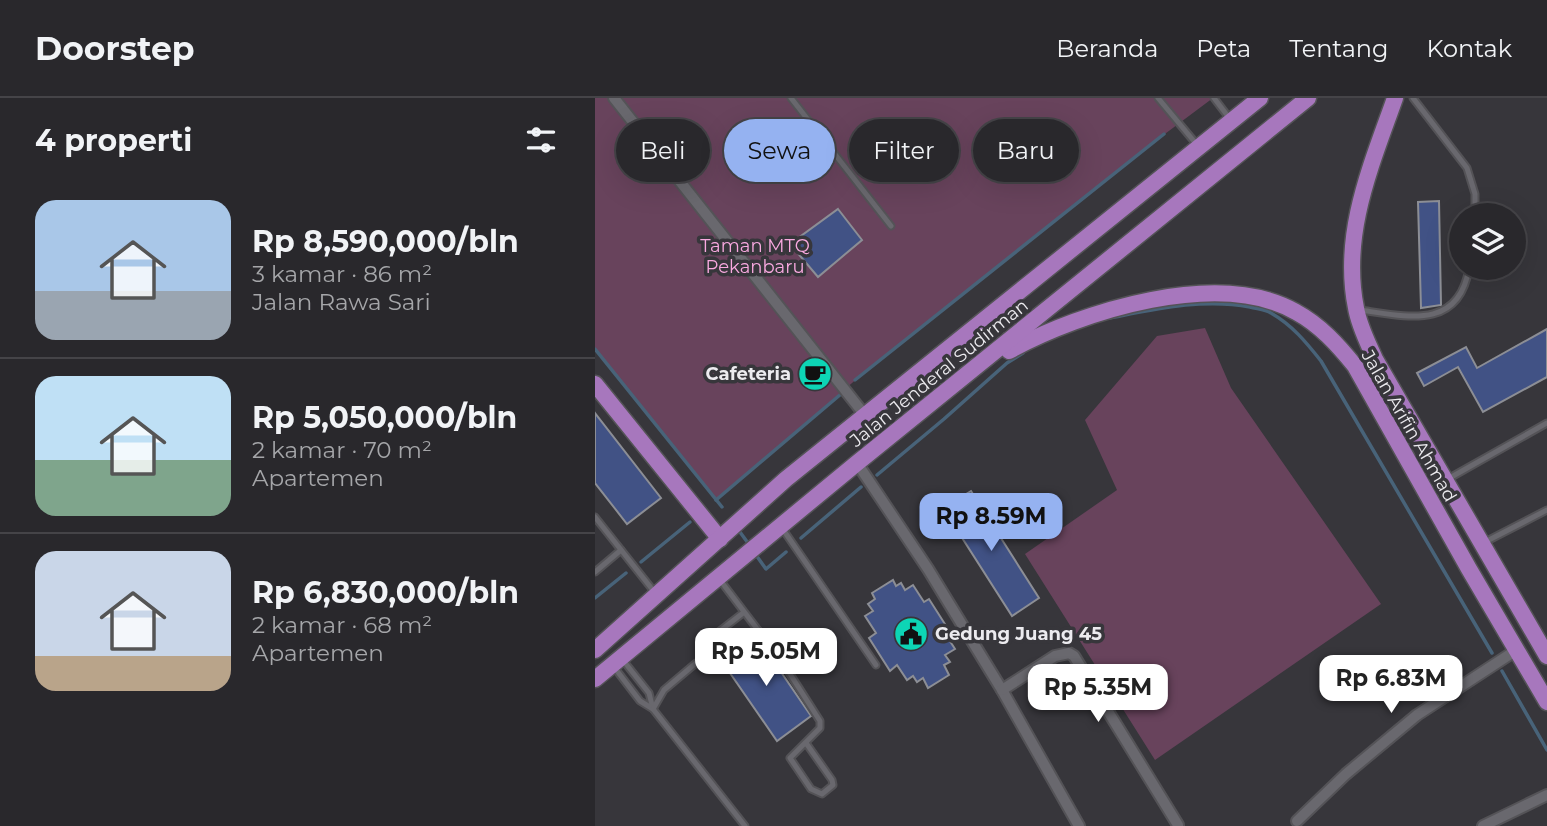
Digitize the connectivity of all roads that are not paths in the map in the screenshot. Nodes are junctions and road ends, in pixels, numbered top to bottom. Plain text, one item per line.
1 (614, 98) edge
2 (791, 98) edge
3 (1158, 98) edge
4 (1214, 98) edge
5 (1260, 98) edge
6 (1308, 98) edge
7 (1395, 98) edge
8 (1413, 98) edge
9 (1232, 121) junction
10 (1250, 144) junction
11 (1200, 148) junction
12 (1217, 171) junction
13 (1475, 203) edge
14 (891, 226) dead end
15 (1467, 280) edge
16 (1356, 309) junction
17 (958, 381) junction
18 (595, 384) edge
19 (864, 414) junction
20 (1547, 422) edge
21 (857, 463) junction
22 (1445, 481) junction
23 (1547, 510) edge
24 (595, 517) edge
25 (780, 525) junction
26 (720, 539) junction
27 (1483, 543) junction
28 (621, 550) junction
29 (595, 572) edge
30 (718, 577) junction
31 (656, 595) junction
32 (744, 612) junction
33 (758, 630) junction
34 (1518, 649) junction
35 (595, 650) edge
36 (1547, 656) edge
37 (617, 662) junction
38 (696, 663) dead end
39 (876, 665) dead end
40 (595, 679) edge
41 (1002, 690) junction
42 (1547, 702) edge
43 (653, 709) junction
44 (806, 743) junction
45 (1547, 795) edge
46 (1297, 821) dead end
47 (1178, 825) edge
48 (745, 826) edge
49 (1079, 826) edge
50 (1483, 826) edge

1 - 19 street
2 - 14 lane
3 - 11 lane
4 - 9 lane
5 - 9 main road, Jalan Jenderal Sudirman
6 - 10 main road, Jalan Jenderal Sudirman
7 - 16 main road, Jalan Arifin Ahmad
8 - 13 lane
9 - 10 main road
9 - 11 main road, Jalan Jenderal Sudirman
10 - 12 main road, Jalan Jenderal Sudirman
11 - 12 main road
11 - 19 main road, Jalan Jenderal Sudirman
12 - 17 main road, Jalan Jenderal Sudirman
15 - 16 lane
16 - 22 main road, Jalan Arifin Ahmad
17 - 21 main road, Jalan Jenderal Sudirman
17 - 34 main road, Jalan Arifin Ahmad
18 - 26 main road
19 - 26 main road, Jalan Jenderal Sudirman
20 - 22 lane
21 - 25 main road, Jalan Jenderal Sudirman
21 - 41 street
22 - 27 main road, Jalan Arifin Ahmad
23 - 27 lane
24 - 28 lane
25 - 30 main road, Jalan Jenderal Sudirman
25 - 39 lane
26 - 31 main road, Jalan Jenderal Sudirman
27 - 36 main road, Jalan Arifin Ahmad
28 - 29 lane
28 - 31 lane
30 - 32 lane
30 - 37 main road, Jalan Jenderal Sudirman
31 - 35 main road, Jalan Jenderal Sudirman
32 - 33 lane
32 - 33 lane
33 - 44 lane
34 - 42 main road, Jalan Arifin Ahmad
34 - 46 street
37 - 40 main road, Jalan Jenderal Sudirman
37 - 43 lane
37 - 43 lane
38 - 43 lane
41 - 47 street
41 - 49 street
43 - 48 lane
44 - 44 lane
45 - 50 street

